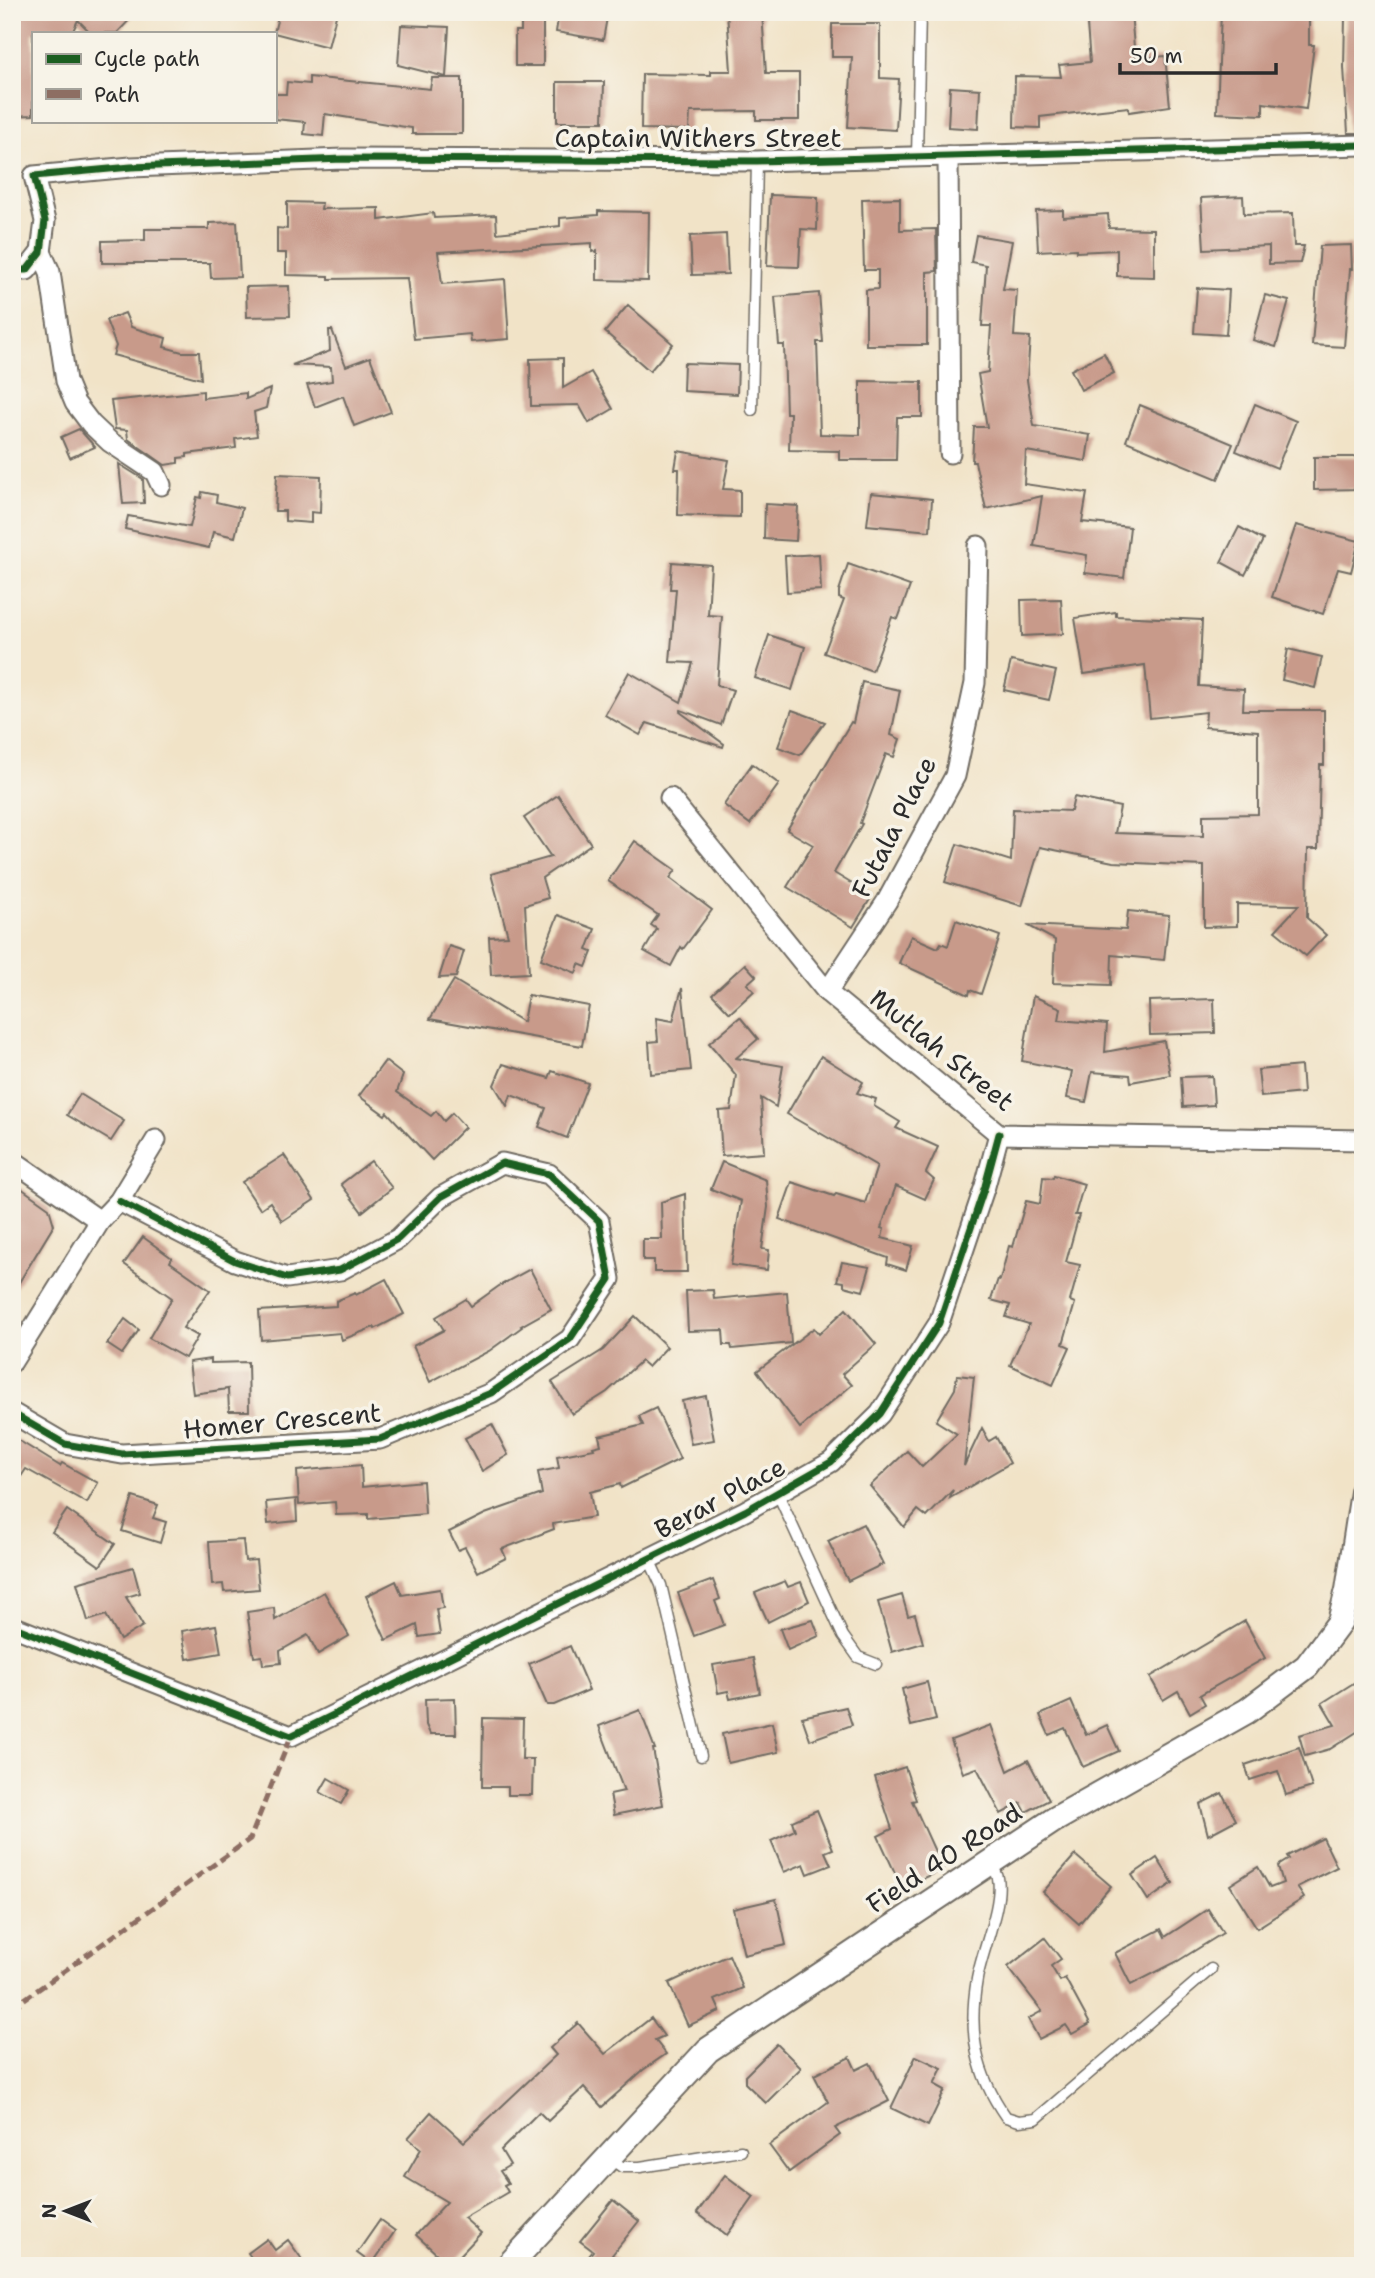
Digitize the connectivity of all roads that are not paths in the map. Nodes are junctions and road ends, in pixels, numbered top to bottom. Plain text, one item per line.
1 (920, 12) edge
2 (1363, 145) edge
3 (948, 156) junction
4 (917, 157) junction
5 (757, 160) junction
6 (41, 251) junction
7 (12, 270) edge
8 (752, 410) dead end
9 (950, 453) dead end
10 (161, 485) dead end
11 (978, 546) dead end
12 (670, 798) dead end
13 (827, 992) junction
14 (999, 1134) junction
15 (156, 1140) dead end
16 (1363, 1140) edge
17 (12, 1160) edge
18 (119, 1201) junction
19 (100, 1221) junction
20 (12, 1362) edge
21 (12, 1413) edge
22 (777, 1492) junction
23 (1363, 1492) edge
24 (649, 1559) junction
25 (1355, 1592) edge
26 (12, 1626) edge
27 (876, 1664) dead end
28 (701, 1756) dead end
29 (991, 1863) junction
30 (1210, 1969) dead end
31 (741, 2151) dead end
32 (609, 2157) junction
33 (508, 2266) edge

1 - 4 lane
2 - 3 street, Captain Withers Street
3 - 4 street, Captain Withers Street
3 - 9 street
4 - 5 street, Captain Withers Street
5 - 6 street, Captain Withers Street
5 - 8 lane
6 - 7 street
6 - 10 street
11 - 13 street, Futala Place
12 - 13 street, Mutlah Street
13 - 14 street, Mutlah Street
14 - 16 street, Mutlah Street
14 - 22 street, Berar Place
15 - 18 street
17 - 19 street
18 - 19 street
18 - 21 street, Homer Crescent
19 - 20 street
22 - 24 street, Berar Place
22 - 27 lane
23 - 25 street, Field 40 Road
24 - 26 street, Berar Place
24 - 28 lane
25 - 29 street, Field 40 Road
29 - 30 lane
29 - 32 street, Field 40 Road
31 - 32 lane
32 - 33 street, Field 40 Road

